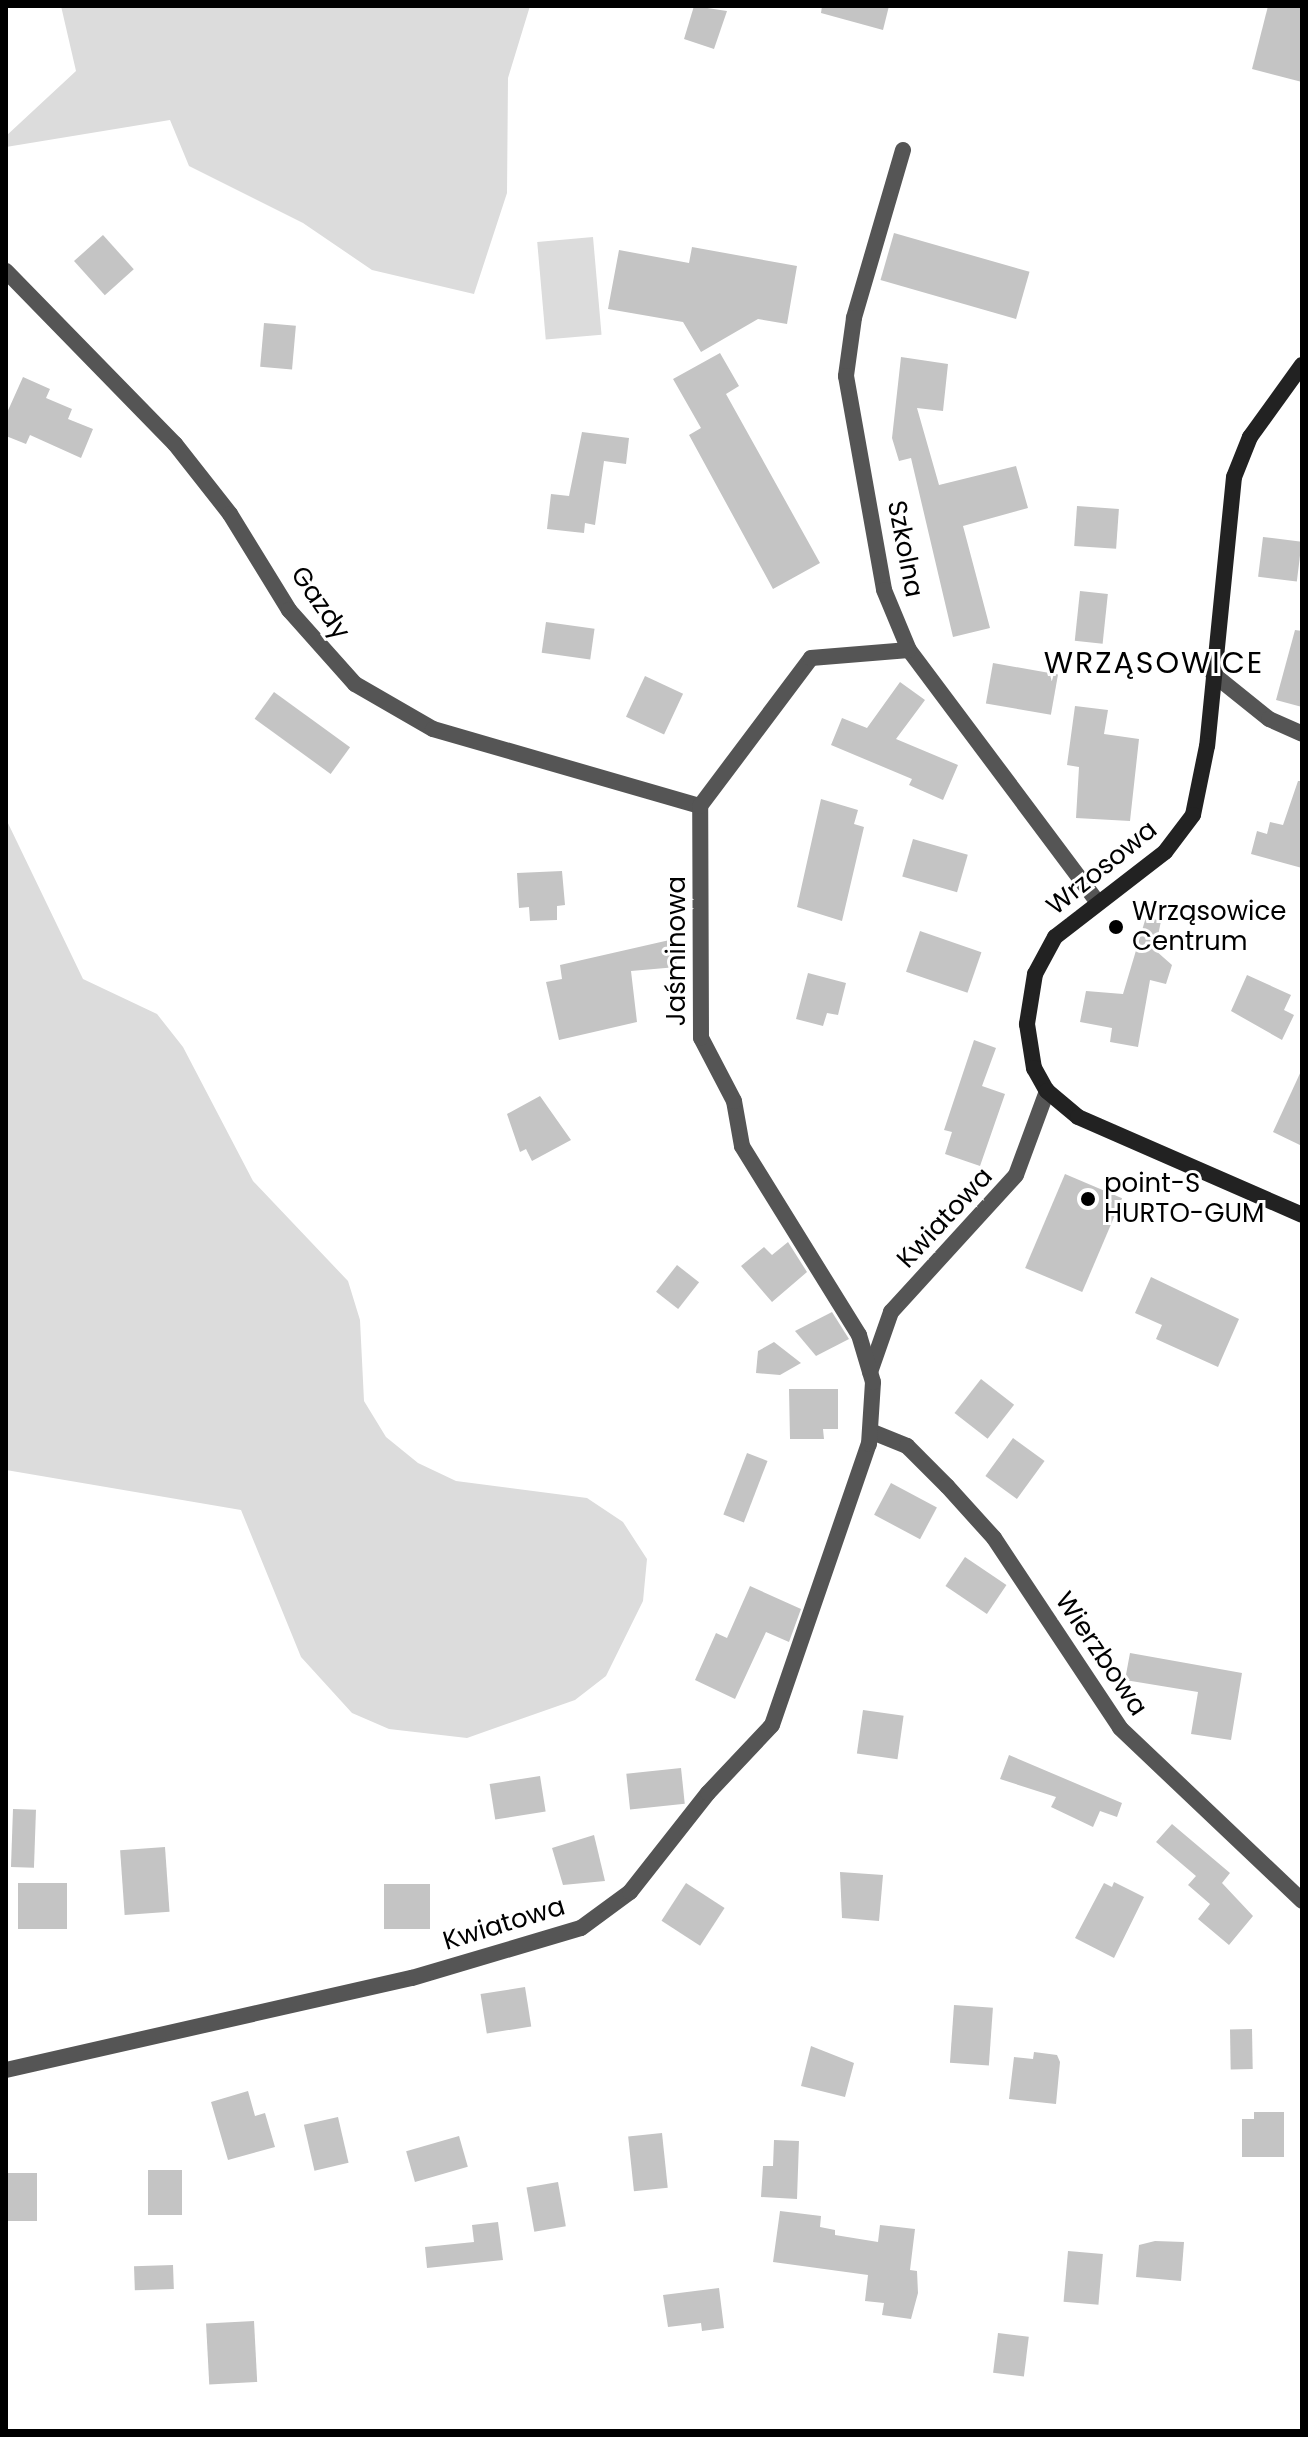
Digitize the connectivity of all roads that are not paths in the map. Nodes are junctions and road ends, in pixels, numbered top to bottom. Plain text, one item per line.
1 (903, 150) dead end
2 (6, 271) edge
3 (1302, 365) edge
4 (909, 650) junction
5 (1213, 674) junction
6 (1302, 734) edge
7 (700, 806) junction
8 (1097, 901) junction
9 (1047, 1091) junction
10 (1302, 1215) edge
11 (870, 1372) junction
12 (870, 1431) junction
13 (1302, 1901) edge
14 (6, 2070) edge

1 - 4 street, Szkolna
2 - 7 street, Gazdy
3 - 5 street, Wrzosowa
4 - 7 street
4 - 8 street, Szkolna
5 - 6 street
5 - 8 street, Wrzosowa
7 - 11 street, Jaśminowa
8 - 9 street, Wrzosowa
9 - 10 street
9 - 11 street, Kwiatowa
11 - 12 street, Jaśminowa
12 - 13 street, Wierzbowa
12 - 14 street, Kwiatowa

